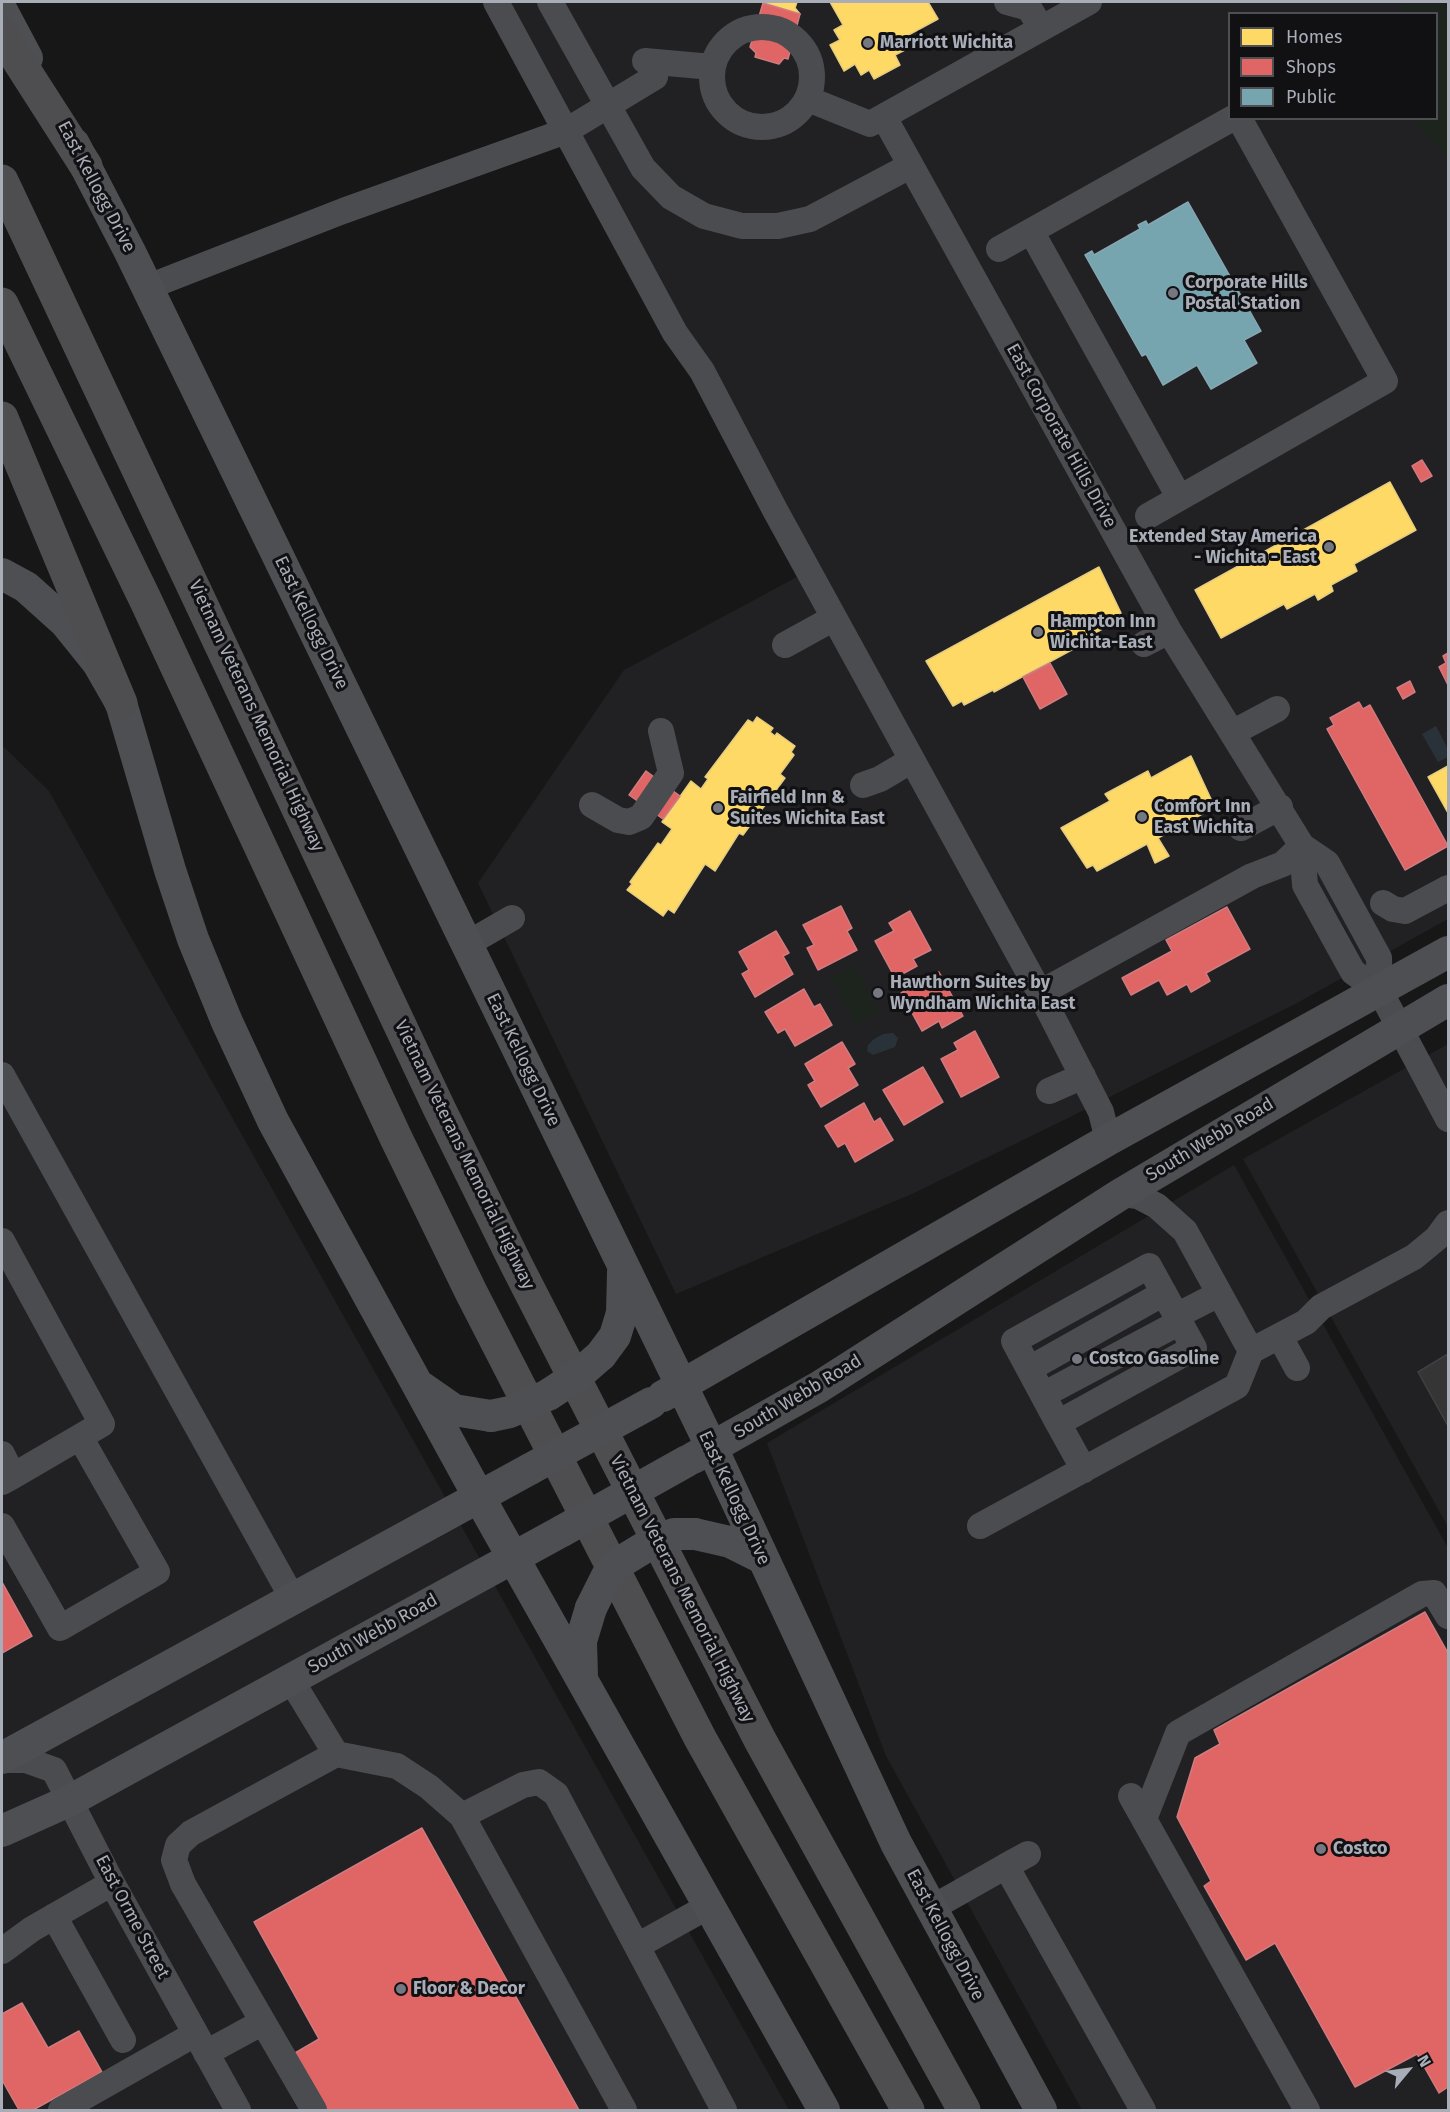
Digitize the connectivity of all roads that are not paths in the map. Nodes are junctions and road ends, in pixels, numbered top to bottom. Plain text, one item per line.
1 (496, 2) edge
2 (550, 2) edge
3 (1007, 2) edge
4 (1089, 2) edge
5 (2, 11) edge
6 (1041, 28) junction
7 (2, 35) edge
8 (712, 67) junction
9 (808, 99) junction
10 (608, 105) junction
11 (884, 117) junction
12 (1229, 120) edge
13 (1240, 120) edge
14 (566, 131) junction
15 (86, 166) junction
16 (910, 166) junction
17 (2, 181) edge
18 (1031, 231) junction
19 (999, 249) dead end
20 (148, 287) junction
21 (2, 304) edge
22 (2, 418) edge
23 (1179, 497) junction
24 (1148, 516) dead end
25 (2, 574) edge
26 (834, 618) junction
27 (1169, 631) junction
28 (1144, 644) dead end
29 (785, 645) dead end
30 (121, 703) junction
31 (1277, 709) dead end
32 (661, 731) dead end
33 (1232, 734) junction
34 (912, 760) junction
35 (863, 785) dead end
36 (592, 805) dead end
37 (1280, 807) junction
38 (1240, 828) dead end
39 (1302, 846) junction
40 (1449, 888) edge
41 (1383, 903) dead end
42 (512, 918) dead end
43 (467, 944) junction
44 (1449, 952) edge
45 (1380, 991) junction
46 (1040, 993) junction
47 (1449, 1000) edge
48 (1400, 1027) junction
49 (2, 1075) edge
50 (1083, 1076) junction
51 (1049, 1091) dead end
52 (10, 1108) edge
53 (1449, 1119) edge
54 (1108, 1140) junction
55 (1121, 1194) junction
56 (1449, 1223) edge
57 (2, 1241) edge
58 (623, 1267) junction
59 (1214, 1286) junction
60 (1178, 1319) junction
61 (1280, 1337) junction
62 (1251, 1351) junction
63 (1297, 1368) dead end
64 (416, 1382) junction
65 (681, 1386) junction
66 (1043, 1395) junction
67 (1058, 1423) junction
68 (80, 1437) junction
69 (699, 1455) junction
70 (1084, 1470) junction
71 (5, 1471) edge
72 (479, 1497) junction
73 (2, 1526) edge
74 (980, 1526) dead end
75 (513, 1558) junction
76 (762, 1558) junction
77 (293, 1599) junction
78 (1449, 1616) edge
79 (291, 1680) junction
80 (582, 1680) junction
81 (336, 1754) junction
82 (2, 1759) edge
83 (1131, 1796) dead end
84 (71, 1800) junction
85 (462, 1816) junction
86 (1144, 1819) junction
87 (2, 1831) edge
88 (112, 1883) junction
89 (709, 1906) junction
90 (930, 1909) junction
91 (54, 1916) junction
92 (637, 1946) junction
93 (2, 1951) edge
94 (263, 2022) junction
95 (123, 2040) dead end
96 (201, 2043) junction
97 (61, 2110) edge
98 (238, 2110) edge
99 (314, 2110) edge
100 (624, 2110) edge
101 (724, 2110) edge
102 (825, 2110) edge
103 (908, 2110) edge
104 (964, 2110) edge
105 (1041, 2110) edge
106 (1143, 2110) edge
107 (1307, 2110) edge

1 - 14 street
2 - 10 street
3 - 6 street
4 - 6 street
5 - 15 main road, East Kellogg Drive
6 - 11 street
7 - 15 highway
8 - 9 street
8 - 9 street
8 - 10 street
9 - 11 street
10 - 14 street
10 - 16 street
11 - 16 street, East Corporate Hills Drive
12 - 18 street
13 - 23 street
14 - 20 street
14 - 26 street
15 - 20 main road, East Kellogg Drive
16 - 27 street, East Corporate Hills Drive
17 - 104 highway, Vietnam Veterans Memorial Highway
18 - 19 street
18 - 23 street
20 - 43 main road, East Kellogg Drive
21 - 103 highway
22 - 30 highway
23 - 24 street
25 - 30 main road
26 - 29 street
26 - 34 street
27 - 28 street
27 - 33 street, East Corporate Hills Drive
30 - 64 main road
31 - 33 street
32 - 36 street
33 - 37 street, East Corporate Hills Drive
34 - 35 street
34 - 46 street
37 - 38 street
37 - 39 street, East Corporate Hills Drive
39 - 45 street, East Corporate Hills Drive
39 - 46 street
40 - 41 street
42 - 43 street
43 - 58 main road, East Kellogg Drive
44 - 45 main road
45 - 48 street, East Corporate Hills Drive
45 - 54 main road
46 - 50 street
47 - 48 main road, South Webb Road
48 - 53 street, East Corporate Hills Drive
48 - 55 main road, South Webb Road
49 - 52 street
50 - 51 street
50 - 54 street
52 - 77 street
54 - 65 main road
55 - 59 street
55 - 69 main road, South Webb Road
56 - 61 street
57 - 68 street
58 - 64 main road, bridge
58 - 65 main road, East Kellogg Drive
59 - 60 street
59 - 62 street
60 - 66 street
60 - 66 street
60 - 67 street
61 - 62 street
61 - 63 street
62 - 70 street
64 - 72 main road
65 - 69 main road, East Kellogg Drive
65 - 72 main road, bridge
66 - 67 street
67 - 70 street
68 - 71 street
68 - 73 street
69 - 75 main road, South Webb Road, bridge
69 - 76 main road, East Kellogg Drive
70 - 74 street
72 - 75 main road
72 - 77 main road
75 - 79 main road, South Webb Road
75 - 80 main road
76 - 80 main road, bridge
76 - 90 main road, East Kellogg Drive
77 - 82 main road
78 - 86 street
79 - 81 street
79 - 84 main road, South Webb Road
80 - 89 main road
81 - 85 street
81 - 94 street
82 - 84 street, East Orme Street
83 - 86 street
84 - 87 main road, South Webb Road
84 - 88 street, East Orme Street
85 - 92 street
85 - 100 street
86 - 107 street
88 - 91 street
88 - 96 street, East Orme Street
89 - 92 street
89 - 102 main road
90 - 105 main road, East Kellogg Drive
90 - 106 street
91 - 93 street
91 - 95 street
92 - 101 street
94 - 96 street
94 - 99 street
96 - 97 street
96 - 98 street, East Orme Street

